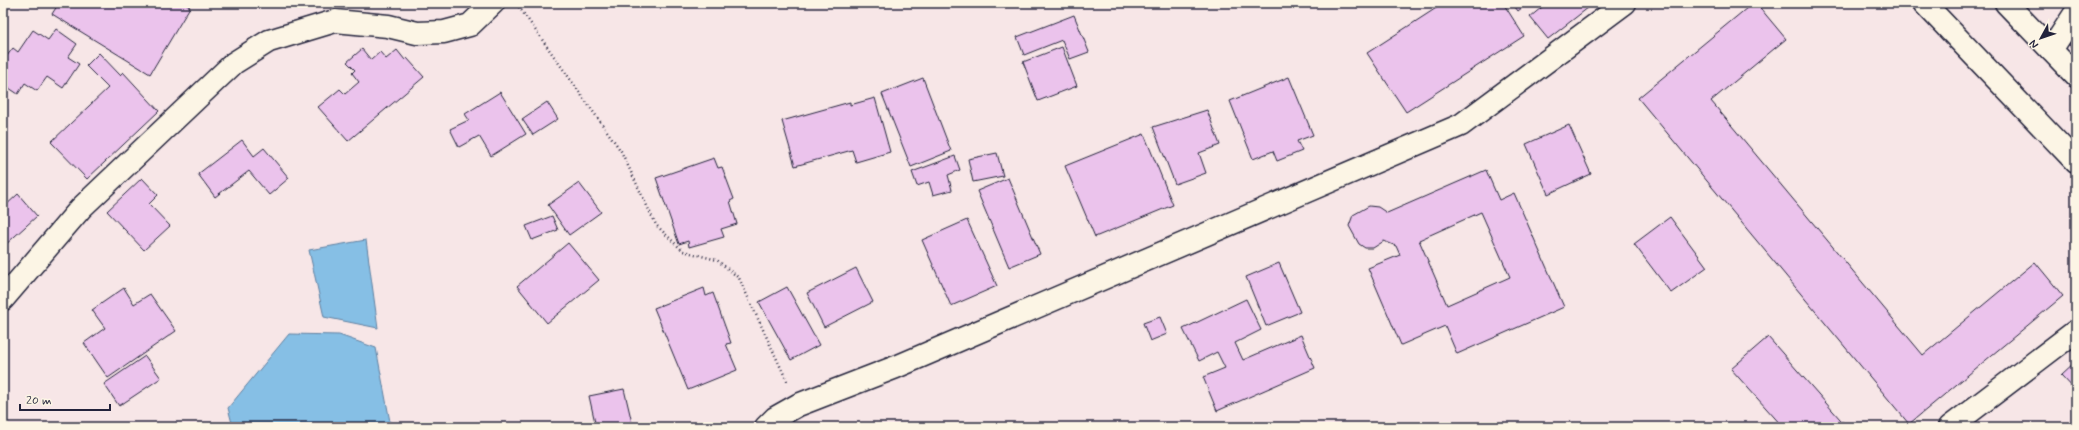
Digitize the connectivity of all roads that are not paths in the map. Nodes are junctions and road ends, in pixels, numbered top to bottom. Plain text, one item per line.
1 (493, 3) edge
2 (1626, 3) edge
3 (1924, 3) edge
4 (2006, 3) edge
5 (2076, 12) edge
6 (2051, 50) junction
7 (2076, 76) edge
8 (2076, 162) edge
9 (3, 298) edge
10 (2076, 331) edge
11 (766, 427) edge
12 (1950, 427) edge

1 - 9 main road
2 - 11 main road
3 - 8 main road
4 - 6 main road
5 - 6 main road
6 - 7 main road
10 - 12 main road

